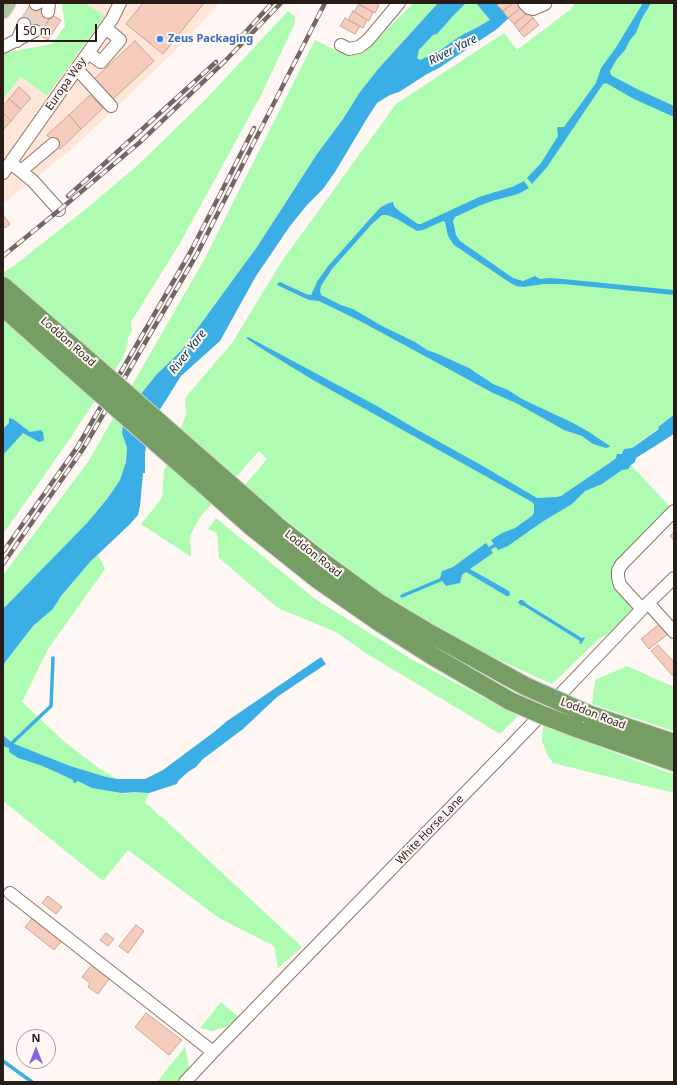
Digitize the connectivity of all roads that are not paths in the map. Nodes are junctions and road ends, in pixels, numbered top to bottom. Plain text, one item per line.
1 (8, 3) edge
2 (120, 3) edge
3 (398, 3) edge
4 (524, 3) edge
5 (545, 4) dead end
6 (3, 11) edge
7 (30, 27) tunnel mouth
8 (106, 28) junction
9 (341, 45) dead end
10 (3, 47) edge
11 (88, 53) junction
12 (77, 69) junction
13 (111, 106) dead end
14 (53, 144) dead end
15 (11, 163) junction
16 (21, 171) junction
17 (3, 173) edge
18 (59, 210) dead end
19 (3, 286) edge
20 (9, 306) edge
21 (66, 352) junction
22 (674, 511) edge
23 (674, 578) edge
24 (645, 606) junction
25 (674, 632) edge
26 (674, 743) edge
27 (674, 762) edge
28 (10, 893) dead end
29 (213, 1052) junction
30 (185, 1082) edge

1 - 6 main road
2 - 8 street, Europa Way
3 - 9 street
4 - 5 street
7 - 10 street
8 - 11 street, Europa Way
8 - 11 street
11 - 12 street, Europa Way
12 - 13 street
12 - 15 street, Europa Way
14 - 16 street
15 - 16 street
15 - 17 street, Europa Way
16 - 18 street
19 - 20 highway, Loddon Road
20 - 21 highway, Loddon Road
21 - 26 highway, Loddon Road, bridge
21 - 27 highway, Loddon Road, bridge
22 - 24 street
23 - 24 street, White Horse Lane
24 - 25 street
24 - 29 street, White Horse Lane
28 - 29 street
29 - 30 street, White Horse Lane

